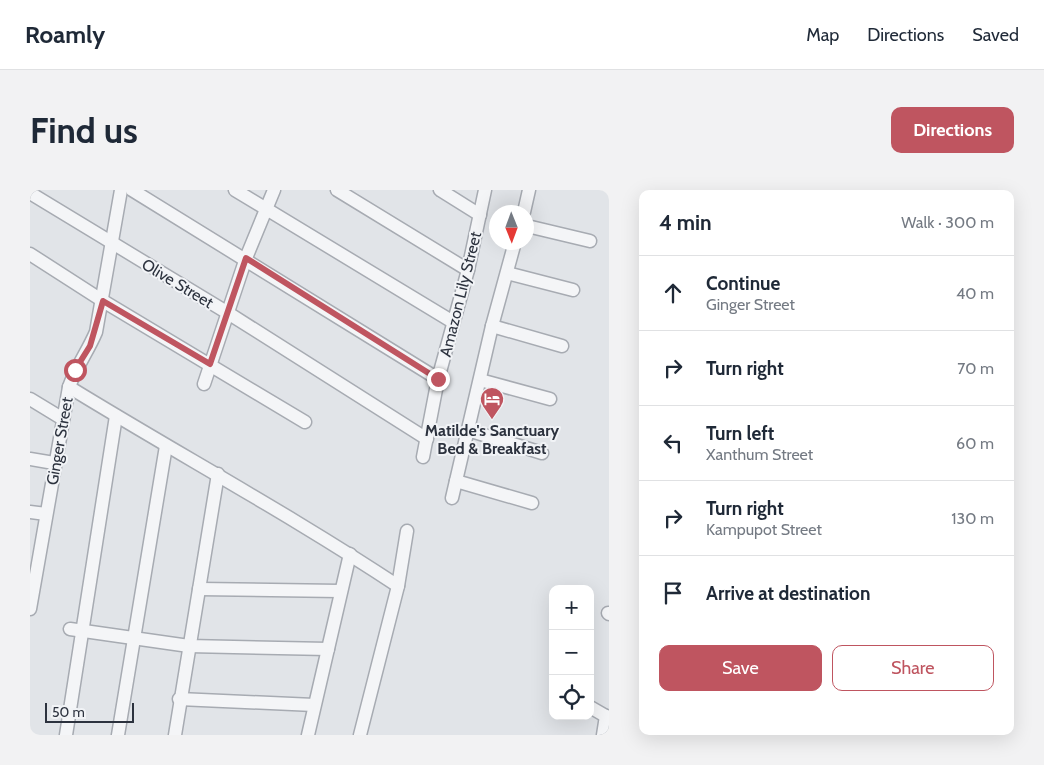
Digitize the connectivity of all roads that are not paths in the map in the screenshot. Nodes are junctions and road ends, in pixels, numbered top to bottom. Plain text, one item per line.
1 (121, 190) edge
2 (132, 190) edge
3 (235, 190) edge
4 (274, 190) edge
5 (337, 190) edge
6 (440, 190) edge
7 (485, 190) edge
8 (529, 190) edge
9 (30, 193) edge
10 (526, 205) edge
11 (267, 209) junction
12 (480, 215) junction
13 (534, 228) edge
14 (590, 241) dead end
15 (113, 244) junction
16 (513, 250) edge
17 (30, 254) edge
18 (246, 258) junction
19 (468, 270) junction
20 (506, 273) junction
21 (573, 290) dead end
22 (103, 301) junction
23 (228, 314) junction
24 (453, 322) junction
25 (492, 326) junction
26 (562, 346) dead end
27 (210, 364) junction
28 (438, 379) junction
29 (480, 380) junction
30 (204, 384) dead end
31 (69, 387) junction
32 (30, 398) edge
33 (550, 399) dead end
34 (116, 416) junction
35 (63, 419) junction
36 (305, 422) dead end
37 (468, 430) junction
38 (427, 439) junction
39 (166, 446) junction
40 (542, 453) dead end
41 (423, 457) dead end
42 (30, 459) edge
43 (54, 463) junction
44 (218, 474) junction
45 (456, 481) junction
46 (452, 498) dead end
47 (532, 503) dead end
48 (30, 512) edge
49 (46, 514) junction
50 (407, 531) dead end
51 (350, 554) junction
52 (34, 568) edge
53 (398, 586) junction
54 (199, 589) junction
55 (340, 591) junction
56 (30, 609) edge
57 (76, 630) junction
58 (135, 640) junction
59 (189, 646) junction
60 (328, 649) junction
61 (180, 699) junction
62 (314, 705) junction
63 (594, 709) edge
64 (607, 717) edge
65 (66, 735) edge
66 (118, 735) edge
67 (175, 735) edge
68 (308, 735) edge
69 (360, 735) edge
70 (604, 735) edge

1 - 15 street, Ginger Street
2 - 18 street
3 - 11 street
4 - 11 street
5 - 19 street
6 - 12 street
7 - 12 street, Amazon Lily Street
8 - 10 street
9 - 15 street, Olive Street
11 - 18 street
11 - 24 street
12 - 19 street, Amazon Lily Street
13 - 14 street
15 - 22 street, Ginger Street
15 - 23 street, Olive Street
16 - 20 street
17 - 22 street
18 - 23 street
18 - 28 street
19 - 24 street, Amazon Lily Street
20 - 21 street
20 - 25 street
22 - 27 street
22 - 31 street, Ginger Street
23 - 27 street
23 - 38 street, Olive Street
24 - 28 street, Amazon Lily Street
25 - 26 street
25 - 29 street
27 - 30 street
27 - 36 street
28 - 38 street, Amazon Lily Street
29 - 33 street
29 - 37 street
31 - 34 street
31 - 35 street, Ginger Street
32 - 35 street
34 - 39 street
34 - 57 street
35 - 43 street, Ginger Street
37 - 40 street
37 - 45 street
38 - 41 street, Amazon Lily Street
39 - 44 street
39 - 58 street
42 - 43 street
43 - 49 street, Ginger Street
44 - 51 street
44 - 54 street
45 - 46 street
45 - 47 street
48 - 49 street
49 - 52 street, Ginger Street
50 - 53 street
51 - 53 street
51 - 55 street
52 - 56 street, Ginger Street
53 - 69 street
54 - 55 street
54 - 59 street
55 - 60 street
57 - 58 street
57 - 65 street
58 - 59 street
58 - 66 street
59 - 60 street
59 - 61 street
60 - 62 street
61 - 62 street
61 - 67 street
62 - 68 street
63 - 64 street
64 - 70 street

